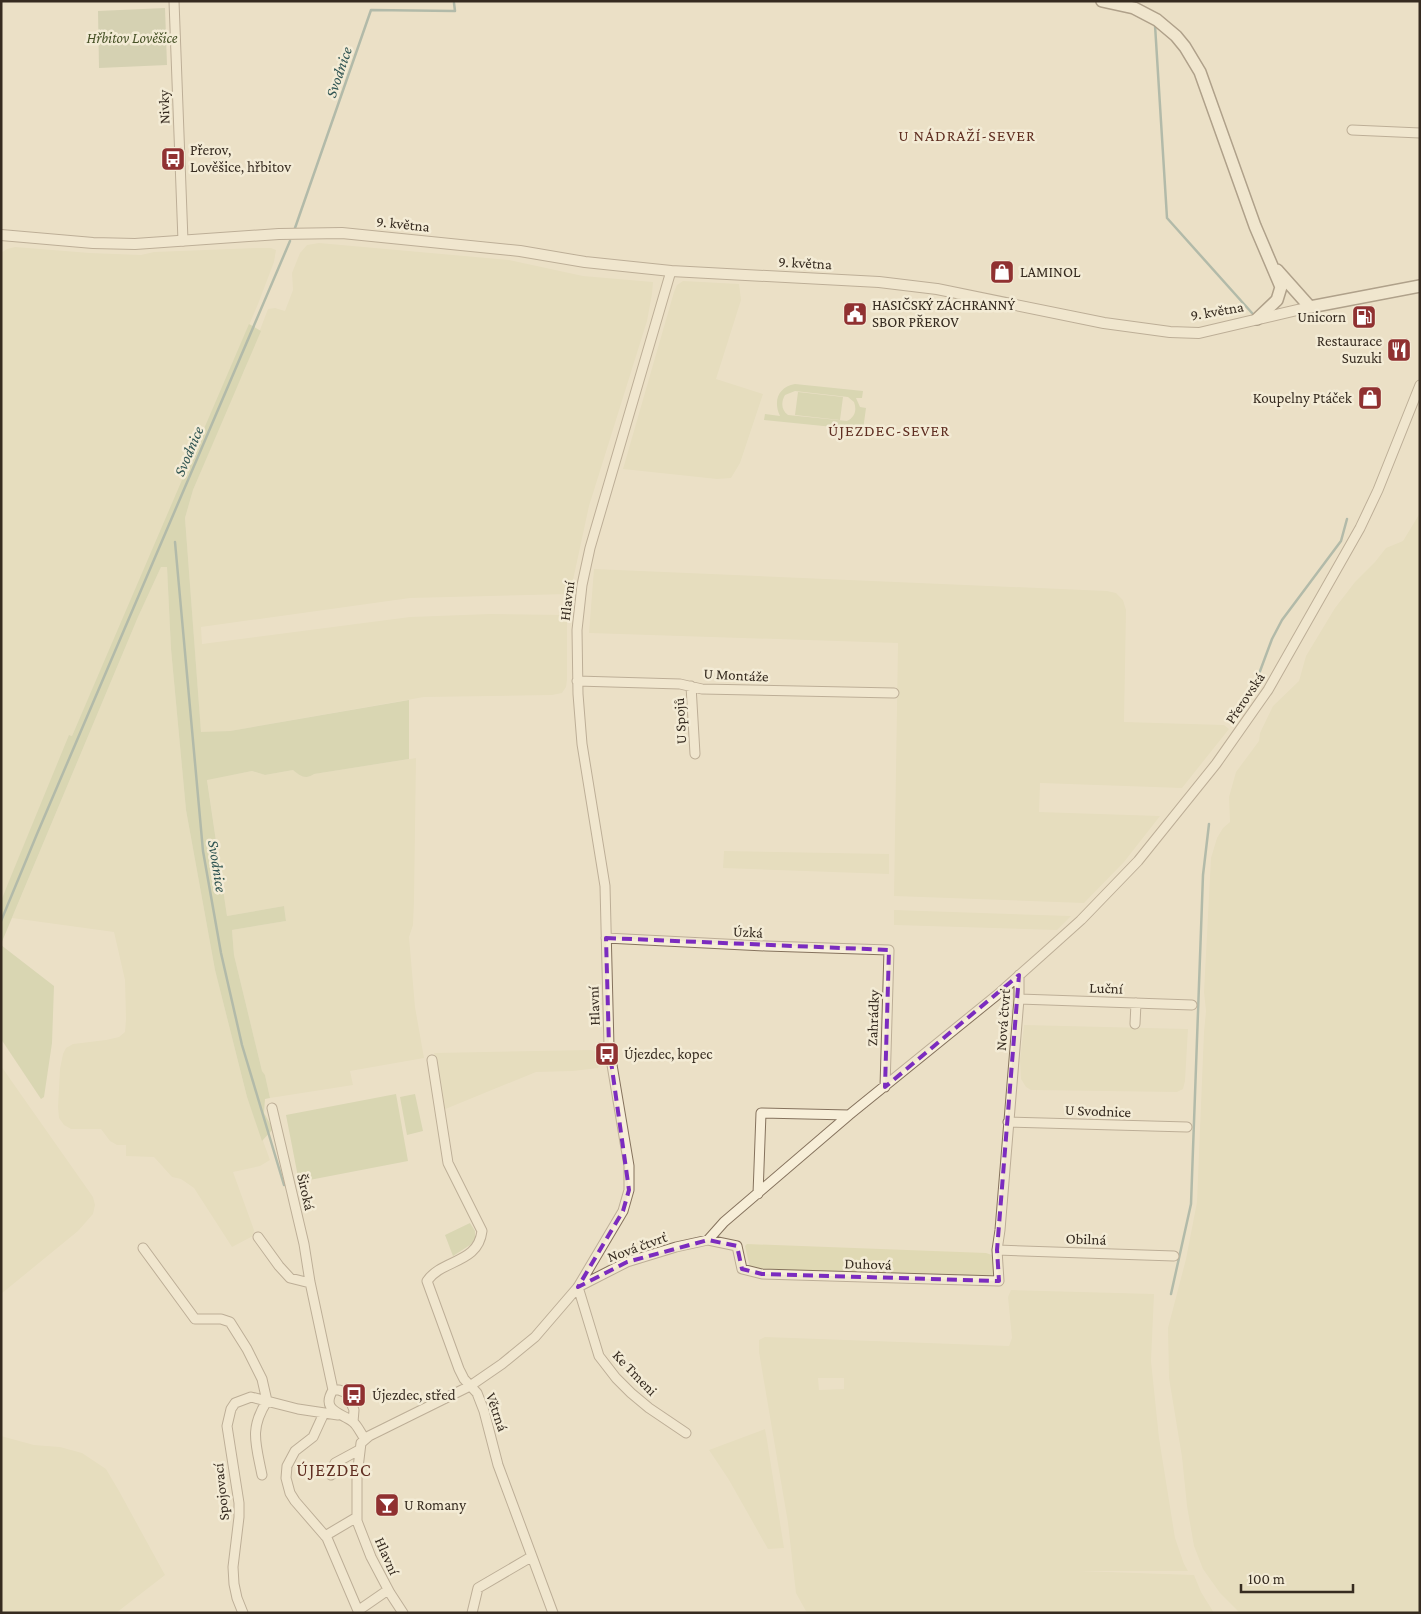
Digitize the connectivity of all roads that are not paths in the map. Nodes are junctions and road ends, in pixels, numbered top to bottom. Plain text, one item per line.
1 (174, 1) edge
2 (1102, 1) edge
3 (1352, 130) dead end
4 (1420, 133) edge
5 (1, 235) edge
6 (183, 242) junction
7 (1266, 254) junction
8 (671, 271) junction
9 (1420, 286) edge
10 (1310, 306) junction
11 (1257, 319) junction
12 (1420, 385) edge
13 (577, 682) junction
14 (691, 686) junction
15 (894, 693) dead end
16 (695, 754) dead end
17 (606, 938) junction
18 (889, 950) joint
19 (1019, 975) junction
20 (1019, 998) junction
21 (1136, 1003) junction
22 (1192, 1005) dead end
23 (1135, 1024) dead end
24 (432, 1060) dead end
25 (885, 1087) junction
26 (272, 1108) dead end
27 (849, 1116) junction
28 (1008, 1122) junction
29 (1187, 1127) dead end
30 (758, 1194) junction
31 (258, 1237) dead end
32 (708, 1240) junction
33 (143, 1248) dead end
34 (996, 1250) junction
35 (1174, 1256) dead end
36 (742, 1268) joint
37 (994, 1282) joint
38 (310, 1283) junction
39 (578, 1287) junction
40 (470, 1386) junction
41 (333, 1390) junction
42 (267, 1401) junction
43 (324, 1413) junction
44 (338, 1415) junction
45 (354, 1422) junction
46 (686, 1433) dead end
47 (365, 1439) junction
48 (359, 1450) junction
49 (262, 1475) dead end
50 (331, 1475) dead end
51 (357, 1517) junction
52 (325, 1536) junction
53 (531, 1557) junction
54 (388, 1590) junction
55 (359, 1611) edge
56 (243, 1613) edge
57 (403, 1613) edge
58 (472, 1613) edge
59 (553, 1613) edge

1 - 6 street, Nivky
2 - 7 main road
3 - 4 street
5 - 6 street, 9. května
6 - 8 street, 9. května
7 - 10 main road
7 - 11 main road
8 - 11 street, 9. května
8 - 13 street, Hlavní
9 - 10 main road, 9. května
10 - 11 street, 9. května
12 - 19 street, Přerovská
13 - 14 street, U Montáže
13 - 17 street, Hlavní
14 - 15 street, U Montáže
14 - 16 street, U Spojů
17 - 18 street, Úzká
17 - 39 street, Hlavní
18 - 25 street, Zahrádky
19 - 20 street, Nová čtvrť
19 - 25 street, Nová čtvrť
20 - 21 street, Luční
20 - 28 street, Nová čtvrť
21 - 22 street, Luční
21 - 23 street
24 - 40 street, Větrná
25 - 27 street, Nová čtvrť
26 - 38 street, Široká
27 - 30 street, Nová čtvrť
27 - 30 street
28 - 29 street, U Svodnice
28 - 34 street, Nová čtvrť
30 - 32 street, Nová čtvrť
31 - 38 street
32 - 36 street, Nová čtvrť
32 - 39 street, Nová čtvrť
33 - 42 street
34 - 35 street, Obilná
34 - 37 street, Nová čtvrť
36 - 37 street, Duhová
38 - 41 street, Široká
39 - 40 street, Hlavní
39 - 46 street, Ke Tmeni
40 - 47 street, Hlavní
40 - 53 street, Větrná
41 - 44 street, Široká
41 - 45 street
42 - 43 street, Spojovací
42 - 49 street
42 - 56 street, Spojovací
43 - 44 street, Spojovací
43 - 52 street
44 - 45 street
45 - 47 street
47 - 48 street, Hlavní
48 - 50 street
48 - 51 street, Hlavní
51 - 52 street
51 - 54 street, Hlavní
52 - 55 street
53 - 58 street
53 - 59 street, Větrná
54 - 55 street
54 - 57 street, Hlavní

